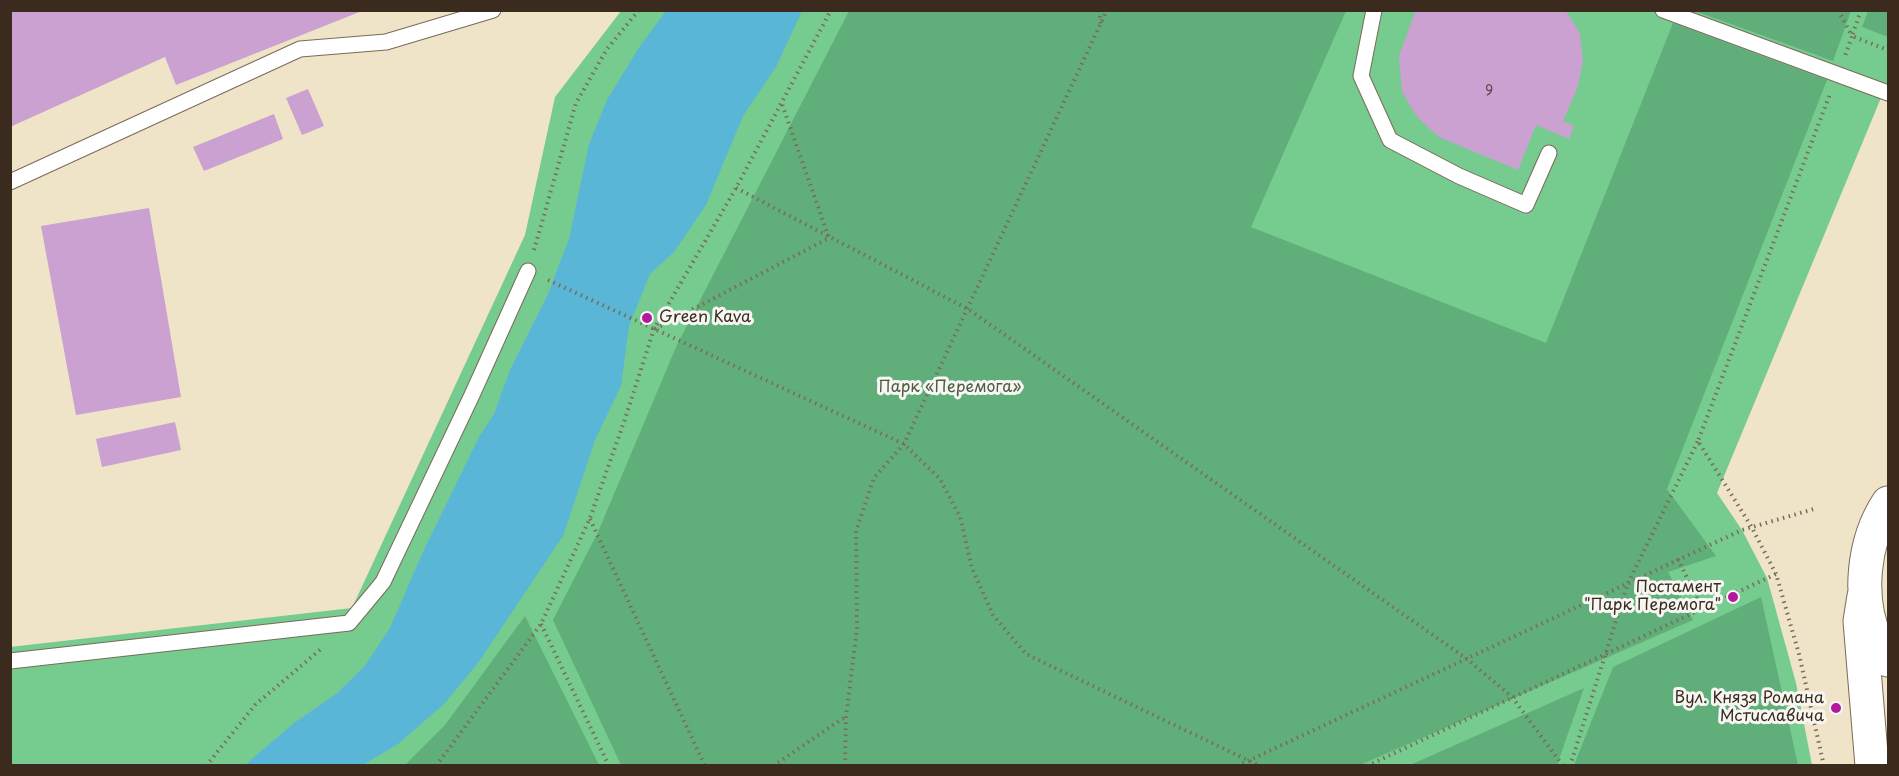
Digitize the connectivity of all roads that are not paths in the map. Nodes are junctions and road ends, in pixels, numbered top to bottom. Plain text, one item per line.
1 (493, 10) edge
2 (1374, 10) edge
3 (1663, 10) edge
4 (1888, 93) edge
5 (1549, 153) dead end
6 (10, 182) edge
7 (528, 271) road end
8 (1888, 503) edge
9 (1864, 596) junction
10 (1888, 660) edge
11 (10, 661) edge
12 (1872, 765) edge

1 - 6 lane
2 - 5 lane
3 - 4 lane
7 - 11 lane
8 - 9 street
9 - 10 street
9 - 12 street

